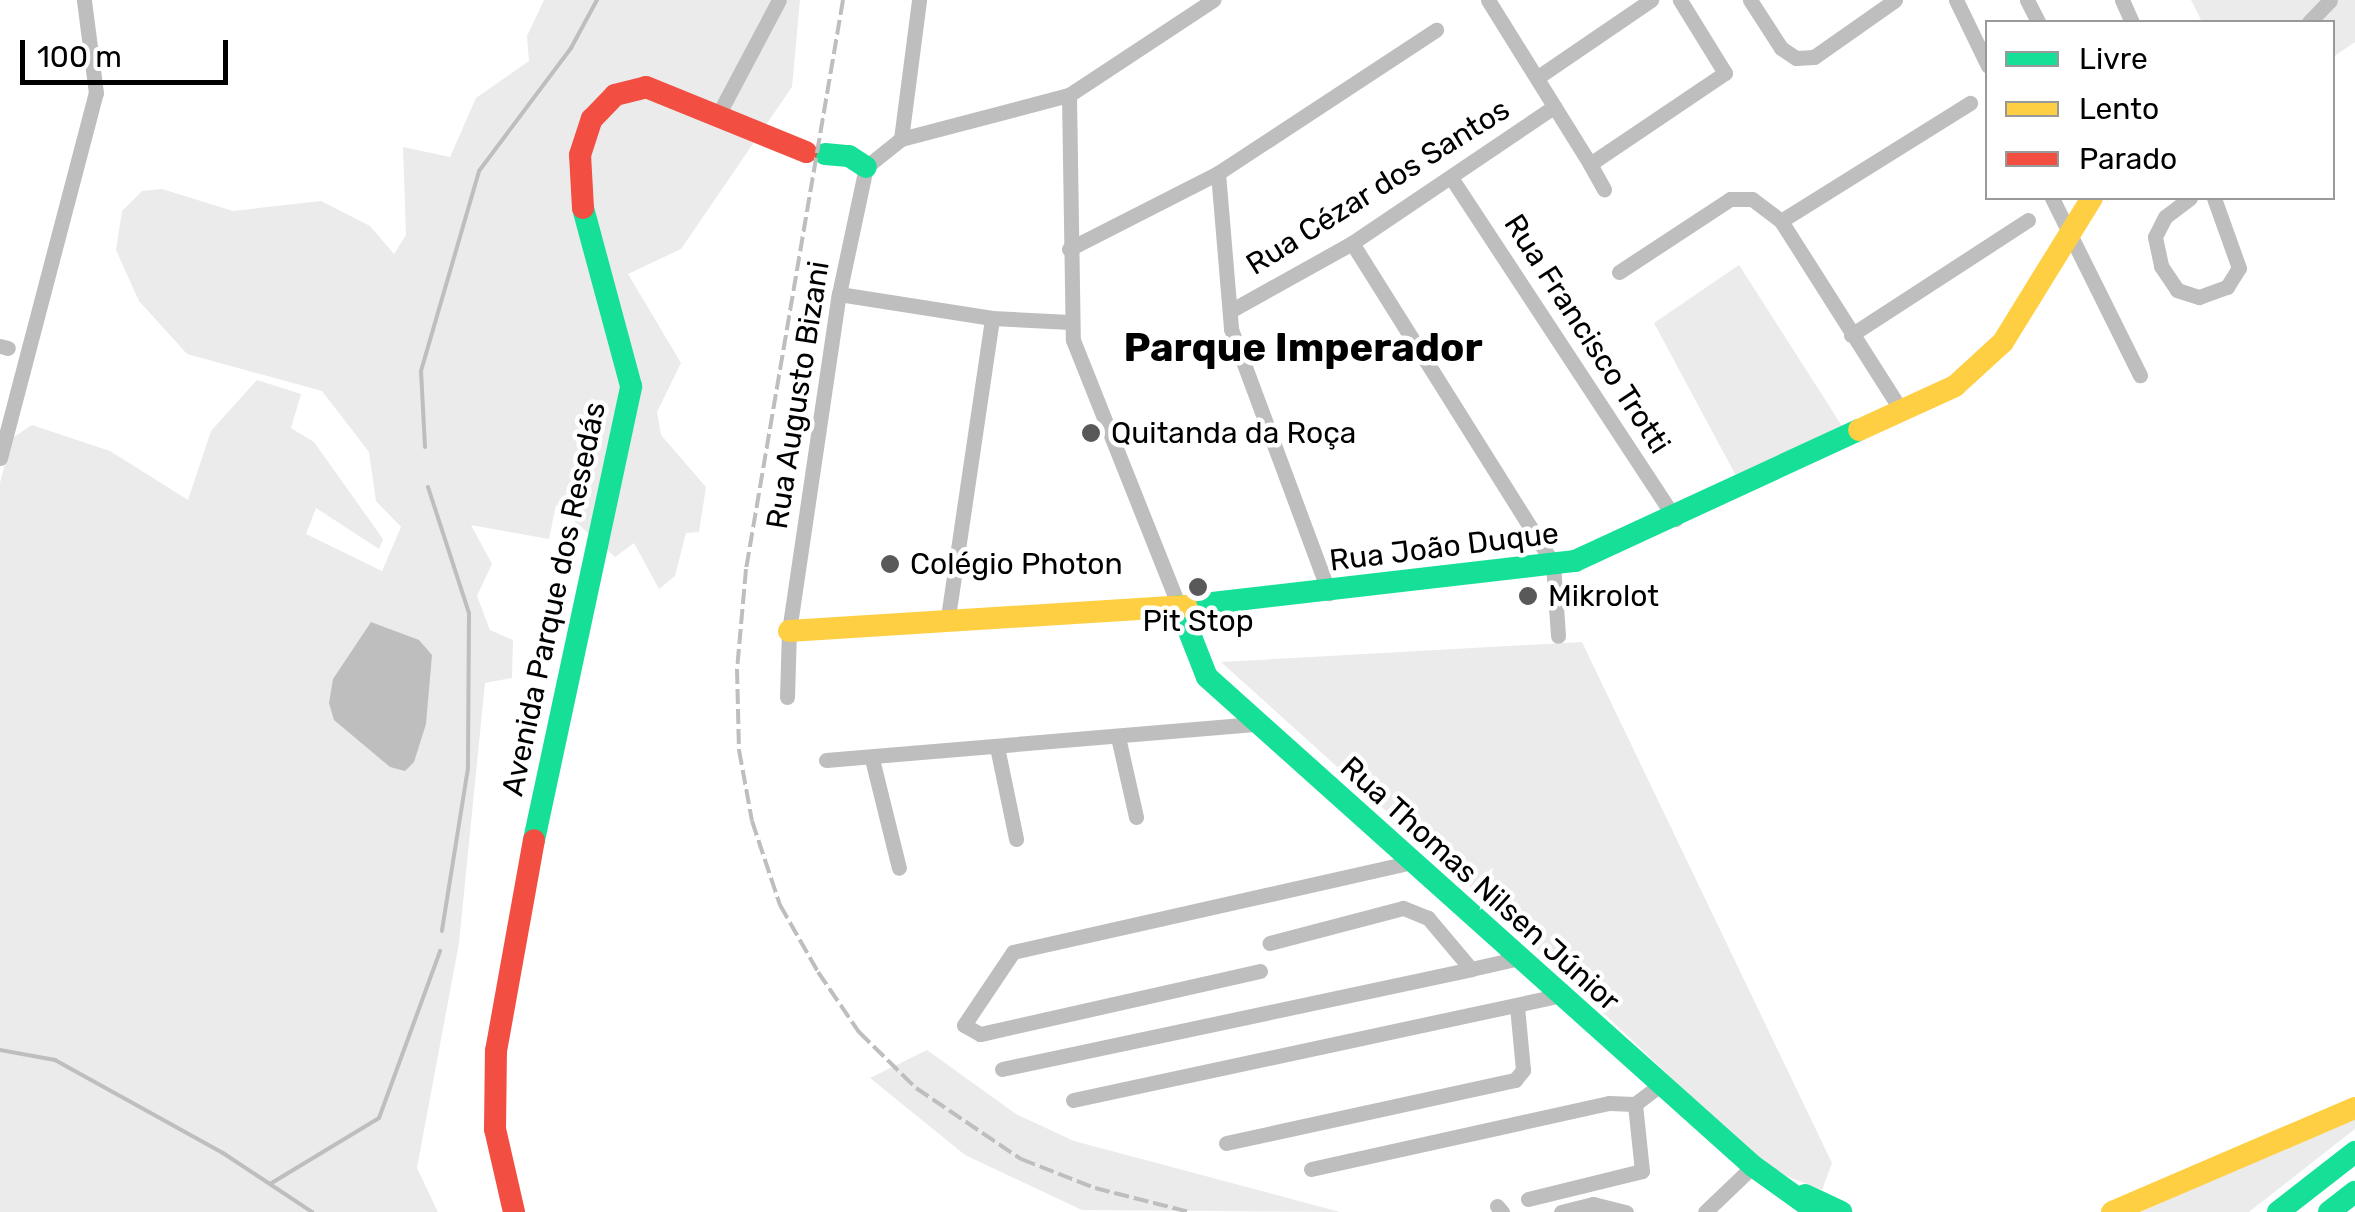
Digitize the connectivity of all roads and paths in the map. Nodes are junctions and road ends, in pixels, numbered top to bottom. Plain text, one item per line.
1 (84, 0) edge
2 (779, 0) edge
3 (919, 0) edge
4 (1212, 0) edge
5 (1488, 0) edge
6 (1651, 0) edge
7 (1680, 0) edge
8 (1750, 0) edge
9 (1895, 0) edge
10 (1956, 0) edge
11 (2330, 0) edge
12 (2311, 20) edge
13 (1436, 30) dead end
14 (1985, 60) edge
15 (1538, 77) junction
16 (1069, 95) junction
17 (1970, 103) dead end
18 (1554, 107) junction
19 (717, 117) junction
20 (901, 139) junction
21 (1590, 164) junction
22 (866, 168) junction
23 (1218, 173) junction
24 (1452, 179) junction
25 (1604, 189) dead end
26 (2053, 200) edge
27 (2091, 200) edge
28 (2187, 200) edge
29 (2215, 200) edge
30 (2028, 220) dead end
31 (1781, 221) junction
32 (2069, 233) junction
33 (1352, 243) junction
34 (1069, 249) junction
35 (1618, 272) dead end
36 (839, 294) junction
37 (1230, 311) junction
38 (992, 318) junction
39 (1070, 322) junction
40 (1851, 335) junction
41 (2140, 375) dead end
42 (1895, 413) junction
43 (0, 458) edge
44 (1675, 519) junction
45 (1553, 564) junction
46 (1330, 593) junction
47 (1179, 606) junction
48 (948, 617) junction
49 (789, 631) junction
50 (1558, 636) dead end
51 (787, 697) dead end
52 (1257, 724) junction
53 (1118, 737) junction
54 (996, 746) junction
55 (872, 759) junction
56 (826, 760) dead end
57 (1136, 817) dead end
58 (1016, 840) dead end
59 (1409, 863) junction
60 (899, 868) dead end
61 (1270, 943) dead end
62 (1520, 958) junction
63 (1472, 969) junction
64 (1260, 971) dead end
65 (1562, 995) junction
66 (1517, 1008) junction
67 (1002, 1069) dead end
68 (1660, 1084) junction
69 (1073, 1100) dead end
70 (1635, 1104) junction
71 (2355, 1108) edge
72 (1226, 1143) dead end
73 (2355, 1152) edge
74 (1753, 1166) junction
75 (1310, 1169) dead end
76 (1774, 1182) junction
77 (2355, 1192) edge
78 (1528, 1199) dead end
79 (514, 1212) edge
80 (1561, 1212) edge
81 (1626, 1212) edge
82 (1705, 1212) edge
83 (1817, 1212) edge
84 (1840, 1212) edge
85 (2112, 1212) edge
86 (2278, 1212) edge
87 (2329, 1212) edge

1 - 43 street
2 - 19 street
3 - 20 street
4 - 16 street
5 - 15 street
6 - 15 street
7 - 21 street
8 - 9 street
10 - 14 street
11 - 12 street
13 - 23 street
15 - 18 street
16 - 20 street
16 - 34 street
17 - 31 street
18 - 21 street
18 - 24 street, Rua Cézar dos Santos
19 - 22 main road, Avenida Parque dos Resedás
19 - 79 main road, Avenida Parque dos Resedás
20 - 22 street
21 - 25 street
22 - 36 street, Rua Augusto Bizani
23 - 34 street
23 - 37 street
24 - 33 street, Rua Cézar dos Santos
24 - 44 street, Rua Francisco Trotti
26 - 32 street
27 - 32 main road, Rua João Duque
28 - 29 street
30 - 40 street
31 - 35 street
31 - 40 street
32 - 41 street
32 - 42 main road, Rua João Duque
33 - 37 street, Rua Cézar dos Santos
33 - 45 street
34 - 39 street
36 - 38 street
36 - 49 street, Rua Augusto Bizani
37 - 46 street
38 - 39 street
38 - 48 street
39 - 47 street
40 - 42 street
42 - 44 main road, Rua João Duque
44 - 45 main road, Rua João Duque
45 - 46 main road, Rua João Duque
45 - 50 street
46 - 47 main road, Rua João Duque
47 - 48 main road, Rua João Duque
47 - 52 main road, Rua Thomas Nilsen Júnior
48 - 49 main road, Rua João Duque
49 - 51 street, Rua Augusto Bizani
52 - 53 street
52 - 59 main road, Rua Thomas Nilsen Júnior
53 - 54 street
53 - 57 street
54 - 55 street
54 - 58 street
55 - 56 street
55 - 60 street
59 - 62 main road, Rua Thomas Nilsen Júnior
59 - 64 street
61 - 63 street
62 - 63 street
62 - 65 main road, Rua Thomas Nilsen Júnior
63 - 67 street
65 - 66 street
65 - 68 main road, Rua Thomas Nilsen Júnior
66 - 69 street
66 - 72 street
68 - 70 street
68 - 74 main road, Rua Thomas Nilsen Júnior
70 - 75 street
70 - 78 street
71 - 85 main road
73 - 86 main road
74 - 76 main road, Rua Thomas Nilsen Júnior
74 - 82 street
76 - 83 main road, Rua Thomas Nilsen Júnior
76 - 84 main road, Rua Thomas Nilsen Júnior
77 - 87 main road
80 - 81 street

